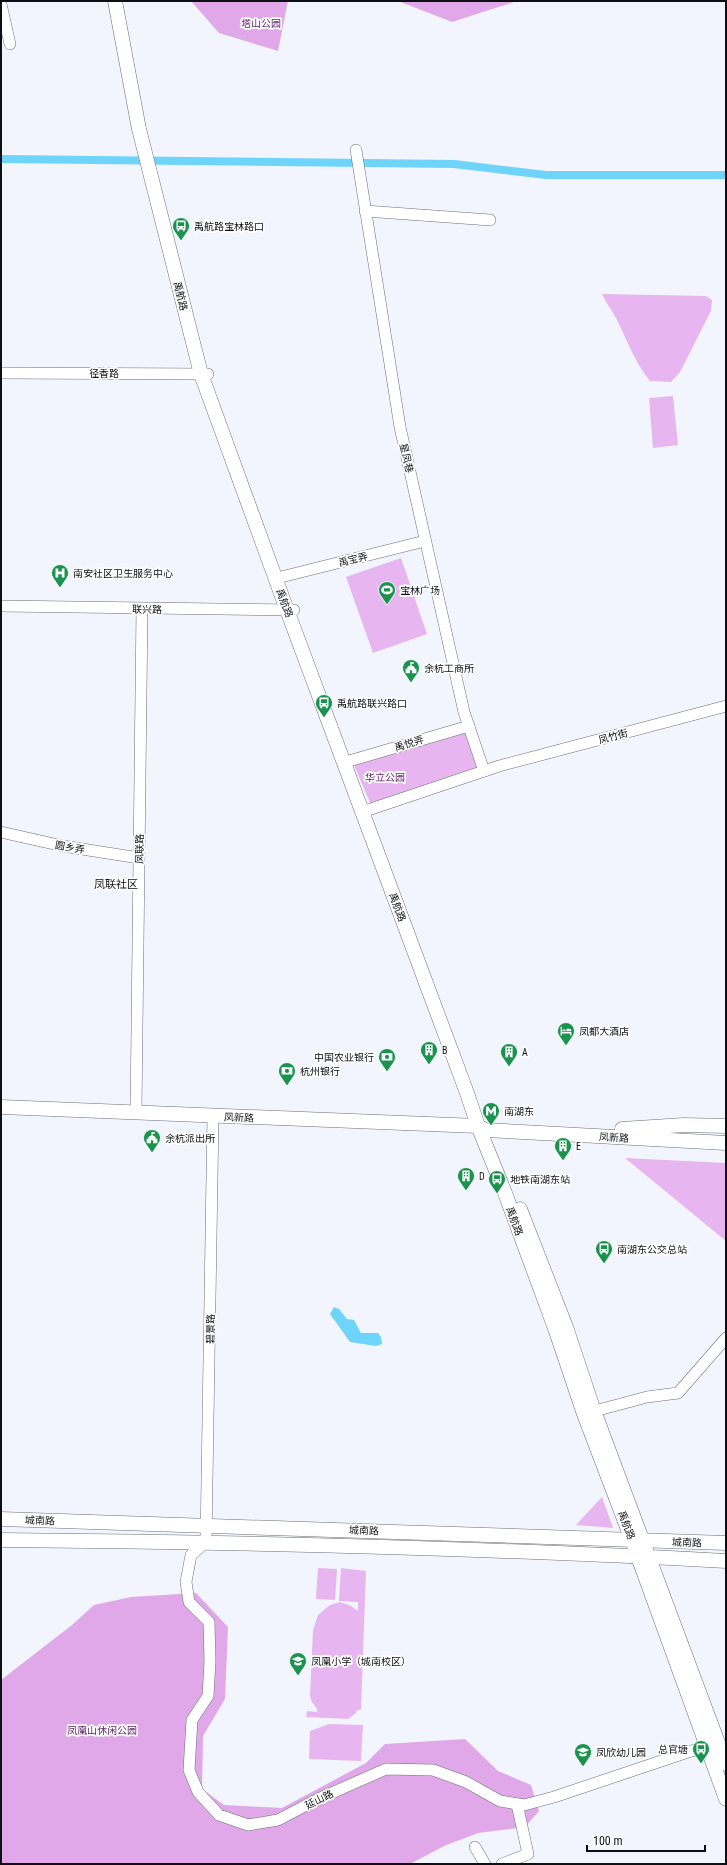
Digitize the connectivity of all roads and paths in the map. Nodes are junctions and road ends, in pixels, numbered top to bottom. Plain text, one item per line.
1 (115, 1) edge
2 (124, 1) edge
3 (1, 4) edge
4 (10, 44) dead end
5 (147, 143) junction
6 (356, 150) dead end
7 (365, 211) junction
8 (490, 220) dead end
9 (1, 372) edge
10 (205, 374) junction
11 (425, 541) junction
12 (281, 577) junction
13 (1, 606) edge
14 (142, 609) junction
15 (290, 610) junction
16 (726, 706) edge
17 (469, 726) junction
18 (350, 761) junction
19 (480, 769) junction
20 (368, 810) junction
21 (1, 832) edge
22 (139, 858) junction
23 (1, 1107) edge
24 (136, 1112) junction
25 (213, 1116) junction
26 (726, 1126) edge
27 (482, 1127) junction
28 (726, 1143) edge
29 (726, 1338) edge
30 (589, 1413) junction
31 (1, 1519) edge
32 (206, 1525) junction
33 (1, 1540) edge
34 (638, 1540) junction
35 (206, 1542) junction
36 (726, 1543) edge
37 (644, 1556) junction
38 (726, 1561) edge
39 (708, 1748) junction
40 (726, 1764) edge
41 (726, 1799) edge
42 (517, 1804) junction
43 (475, 1847) dead end
44 (485, 1864) edge
45 (502, 1864) edge

1 - 5 main road, 禹航路
2 - 5 main road, 禹航路
3 - 4 street
5 - 10 main road, 禹航路
6 - 7 street, 星凤巷
7 - 8 street
7 - 11 street, 星凤巷
9 - 10 street, 径香路
10 - 12 main road, 禹航路
10 - 15 main road, 禹航路
11 - 12 street, 禹宝弄
11 - 17 street, 星凤巷
12 - 15 main road, 禹航路
13 - 14 street, 联兴路
14 - 15 street, 联兴路
14 - 22 street, 凤联路
15 - 18 main road, 禹航路
15 - 27 main road, 禹航路
16 - 19 street, 凤竹街
17 - 18 street, 禹悦弄
17 - 19 street, 星凤巷
18 - 20 main road, 禹航路
19 - 20 street, 凤竹街
20 - 27 main road, 禹航路
21 - 22 street, 圆乡弄
22 - 24 street, 凤联路
23 - 24 main road, 凤新路
24 - 25 main road, 凤新路
25 - 27 main road, 凤新路
25 - 32 street, 碧景路
26 - 27 main road, 凤新路
27 - 28 main road, 凤新路
27 - 30 main road, 禹航路
29 - 30 street
30 - 34 main road, 禹航路
31 - 32 main road, 城南路
32 - 34 main road, 城南路
32 - 35 street, 碧景路
33 - 35 main road, 城南路
34 - 36 main road, 城南路
34 - 37 main road, 禹航路
35 - 37 main road, 城南路
35 - 42 street, 延山路
37 - 38 main road, 城南路
37 - 39 main road, 禹航路
37 - 40 main road, 禹航路
39 - 41 main road, 禹航路
39 - 42 street, 延山路
42 - 45 street
43 - 44 street

